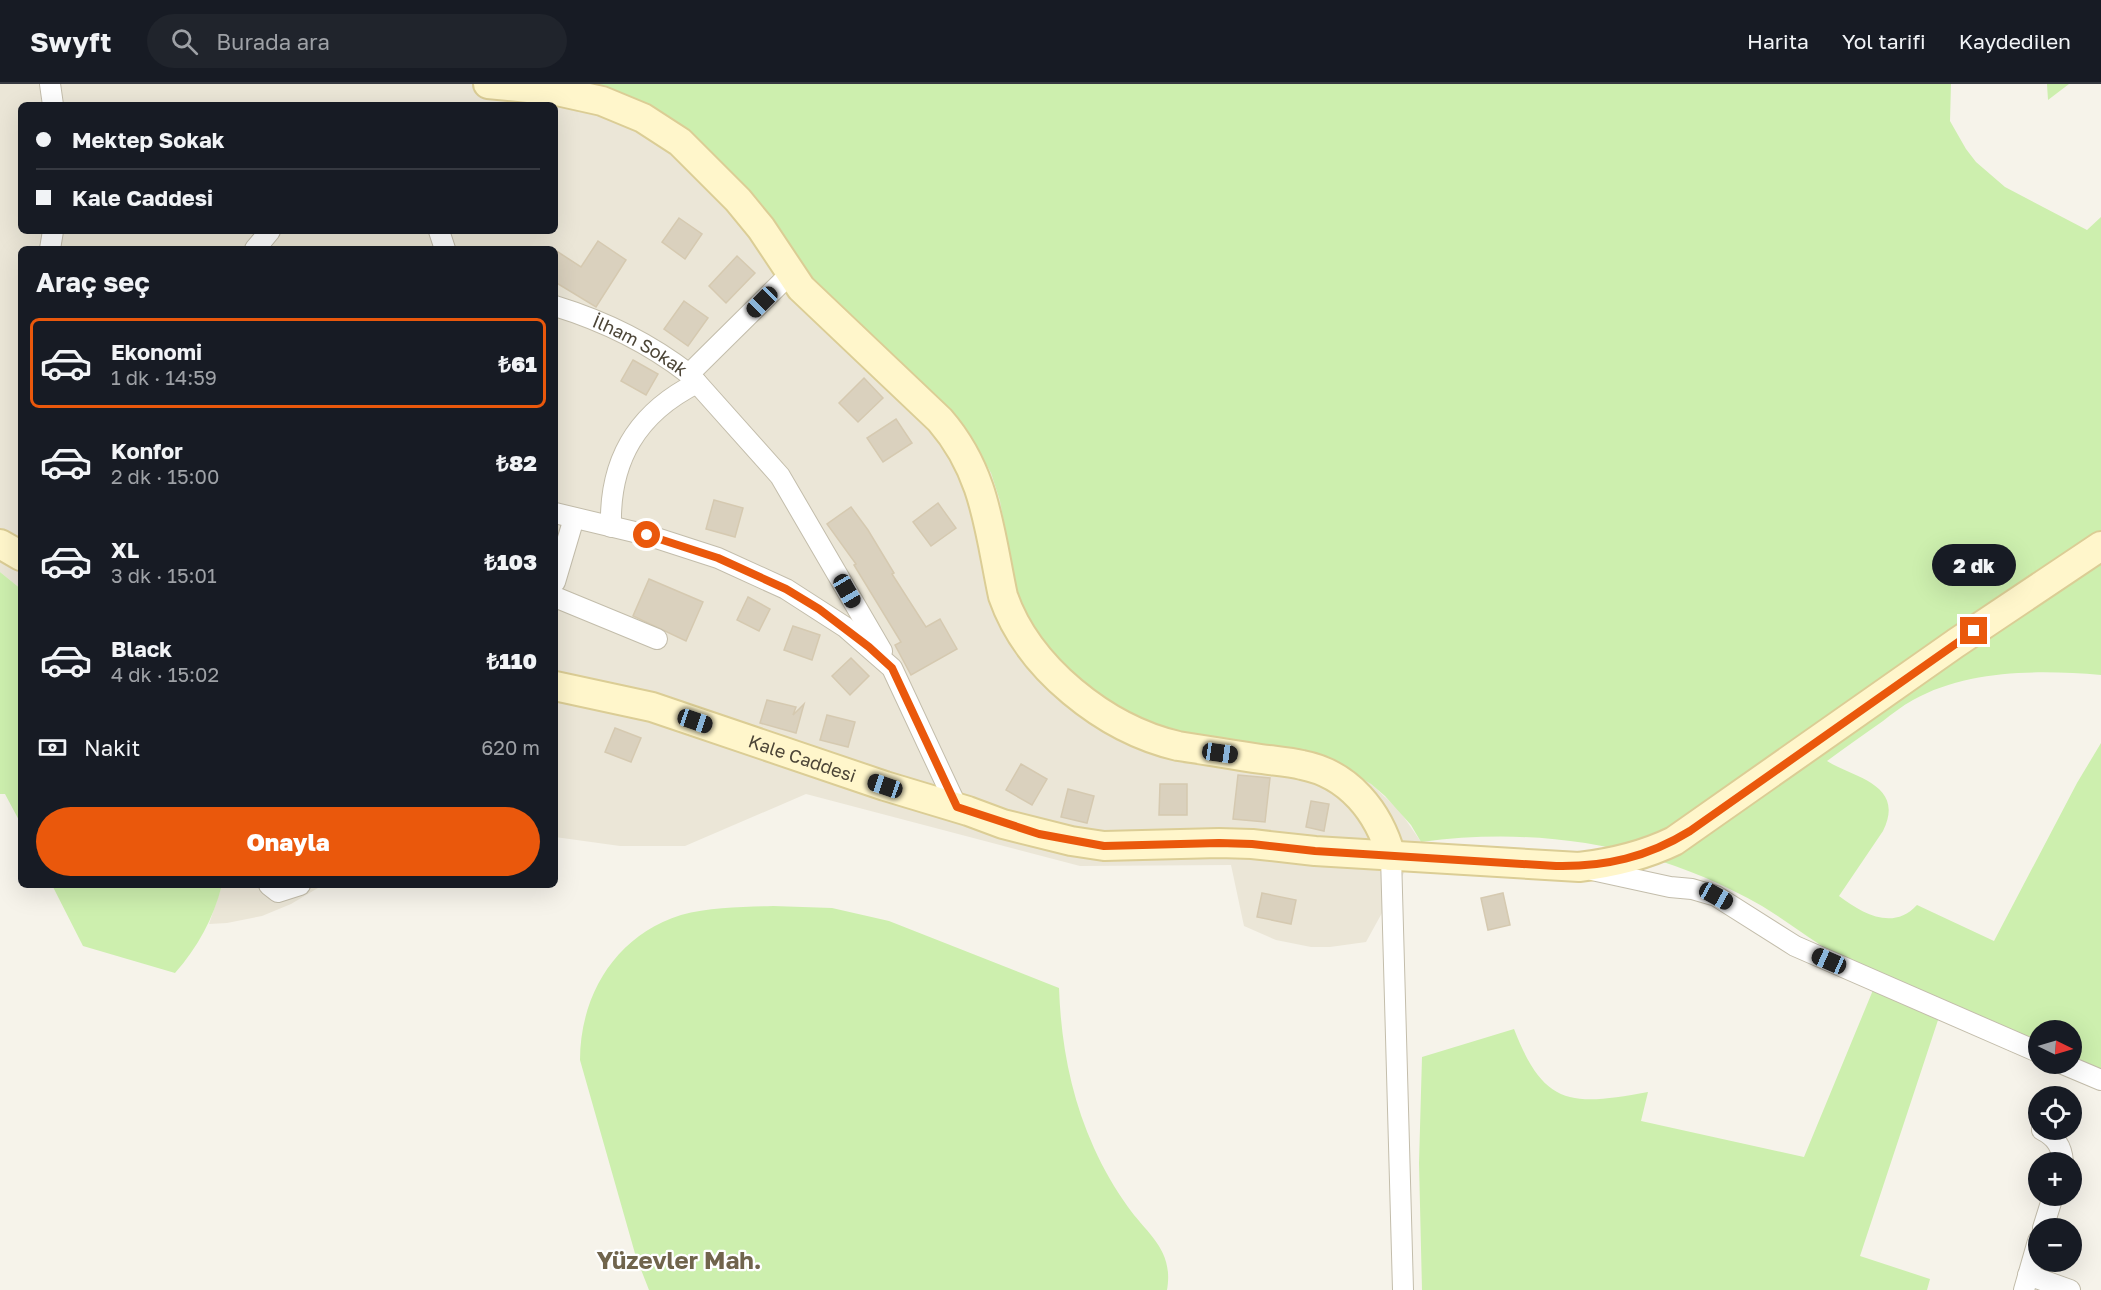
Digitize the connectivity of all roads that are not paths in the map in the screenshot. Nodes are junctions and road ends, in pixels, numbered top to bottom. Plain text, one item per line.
1 (50, 84) edge
2 (488, 84) edge
3 (549, 98) edge
4 (53, 102) edge
5 (268, 234) edge
6 (258, 246) edge
7 (791, 273) junction
8 (558, 307) edge
9 (693, 379) junction
10 (565, 516) edge
11 (611, 527) junction
12 (0, 543) edge
13 (2101, 546) edge
14 (18, 554) edge
15 (558, 562) edge
16 (558, 598) edge
17 (657, 639) dead end
18 (892, 668) junction
19 (558, 687) edge
20 (957, 807) junction
21 (1391, 856) junction
22 (1579, 867) junction
23 (273, 888) edge
24 (291, 888) edge
25 (2028, 1048) edge
26 (2082, 1072) edge
27 (2101, 1080) edge
28 (2026, 1283) edge
29 (1403, 1290) edge
30 (2070, 1290) edge

1 - 4 street
2 - 3 street
3 - 7 street
5 - 6 street
7 - 9 street, İlham Sokak
7 - 21 street
8 - 9 street, İlham Sokak
9 - 11 street
9 - 18 street
10 - 11 street
10 - 15 street
11 - 18 street
12 - 14 street
13 - 22 street, Kale Caddesi
16 - 17 street
18 - 20 street
19 - 20 street, Kale Caddesi
20 - 21 street, Kale Caddesi
21 - 22 street, Kale Caddesi
21 - 29 street
22 - 25 street
23 - 24 street
26 - 27 street
28 - 30 street

